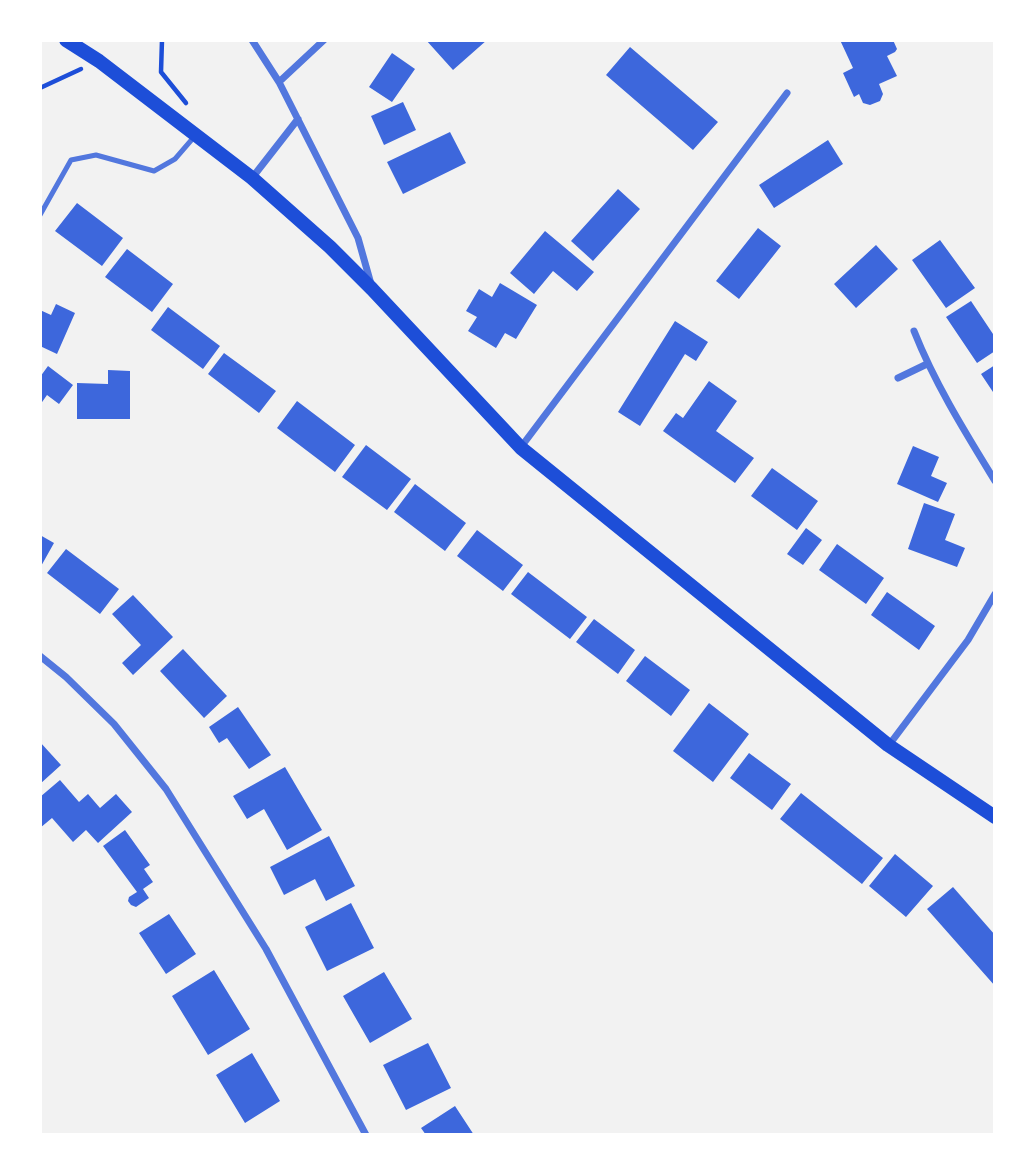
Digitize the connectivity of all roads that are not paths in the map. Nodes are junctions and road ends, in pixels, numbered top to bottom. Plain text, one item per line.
1 (66, 40) edge
2 (252, 40) edge
3 (324, 40) edge
4 (279, 82) junction
5 (787, 93) dead end
6 (298, 119) junction
7 (196, 135) junction
8 (253, 178) junction
9 (40, 215) edge
10 (372, 289) junction
11 (914, 331) dead end
12 (927, 364) junction
13 (898, 378) dead end
14 (521, 448) junction
15 (995, 481) edge
16 (995, 594) edge
17 (40, 656) edge
18 (888, 745) junction
19 (995, 817) edge
20 (366, 1135) edge

1 - 7 main road
2 - 4 street
3 - 4 street
4 - 6 street
5 - 14 street
6 - 8 street
6 - 10 street
7 - 8 main road
7 - 9 lane
8 - 10 main road
10 - 14 main road
11 - 12 street
12 - 13 street
12 - 15 street
14 - 18 main road
16 - 18 street
17 - 20 street
18 - 19 main road

